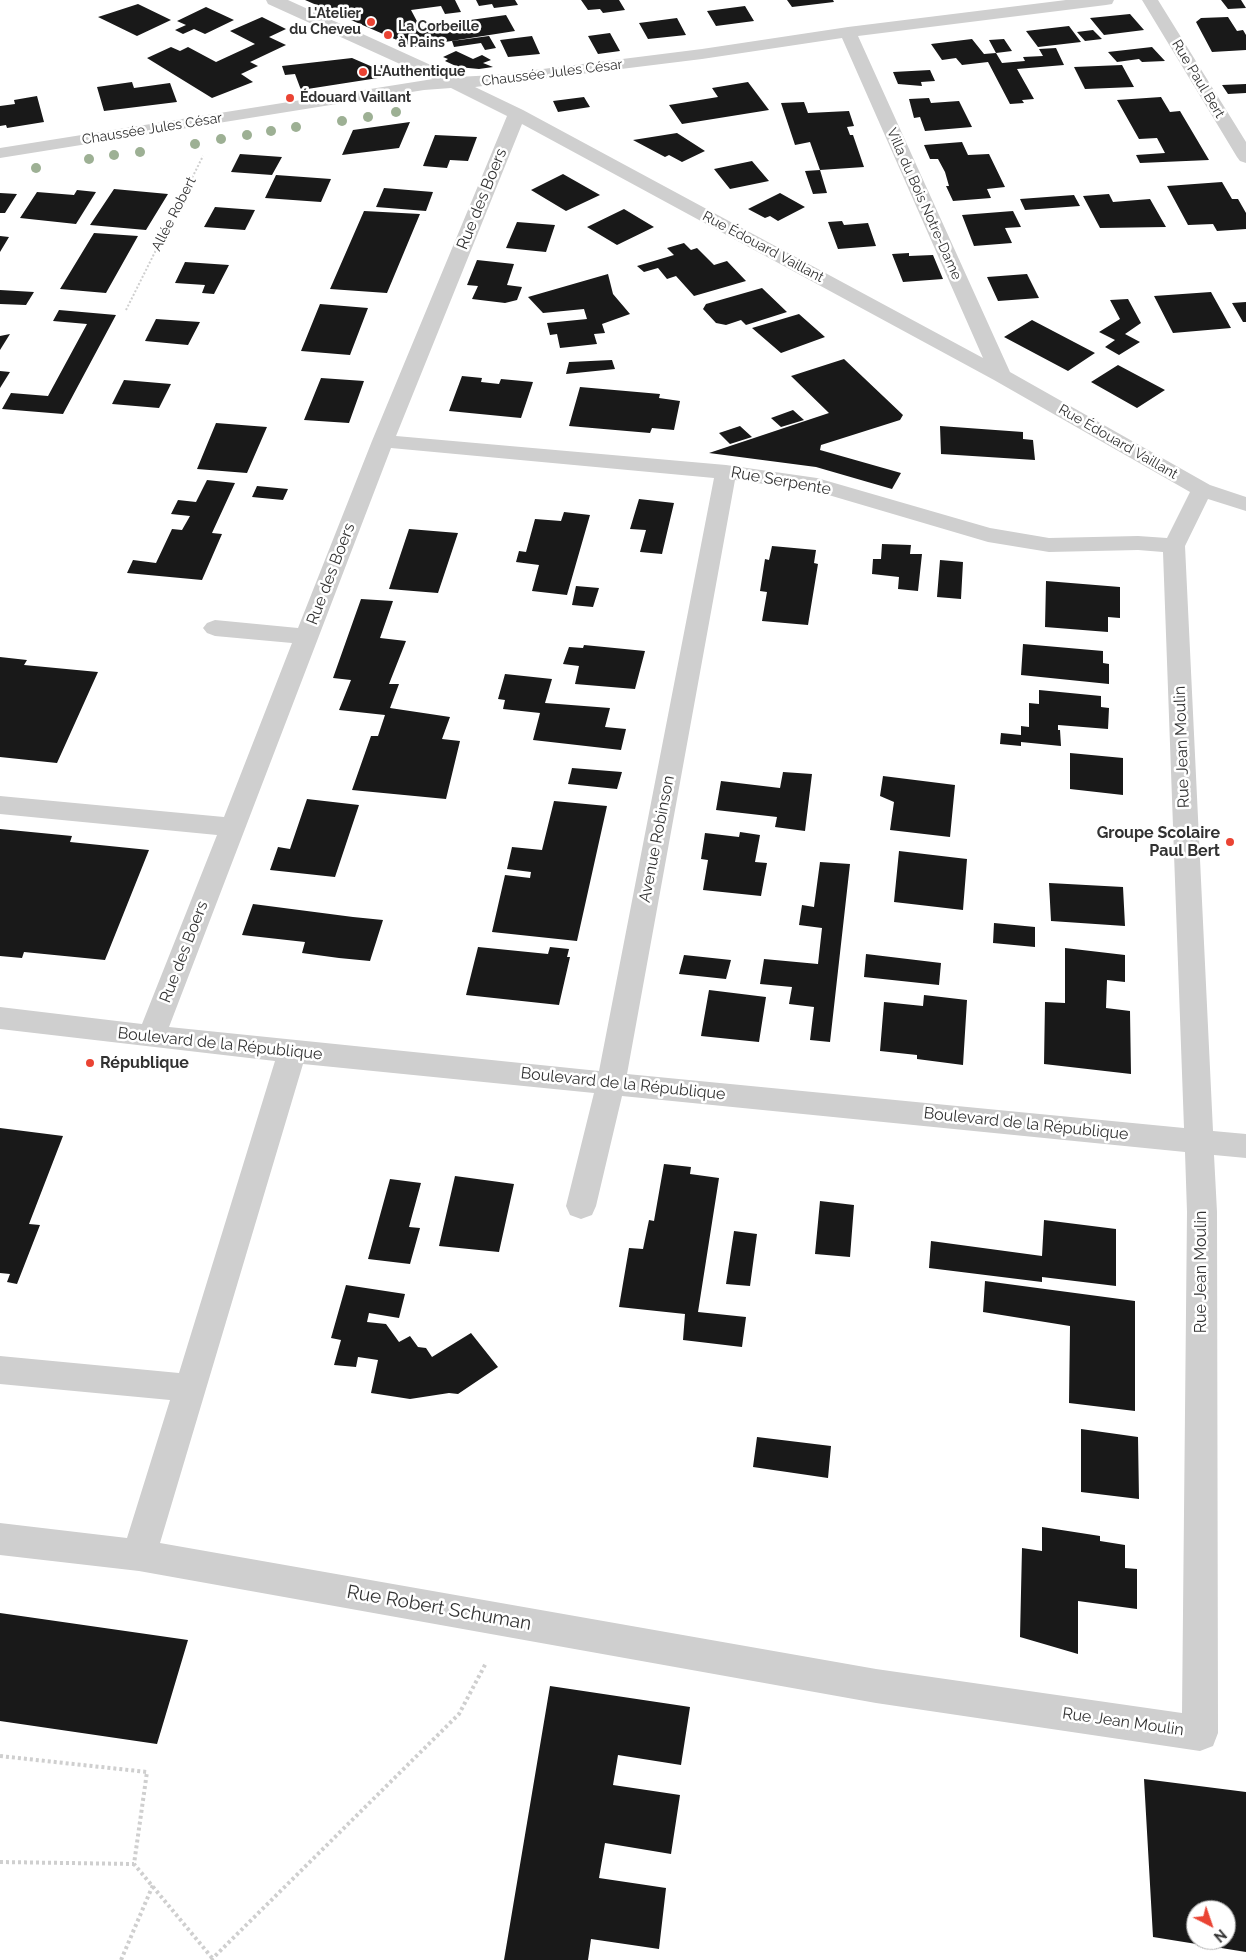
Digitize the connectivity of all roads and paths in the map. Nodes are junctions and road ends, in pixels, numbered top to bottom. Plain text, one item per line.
1 (274, 0) edge
2 (1106, 0) edge
3 (1150, 0) edge
4 (848, 32) junction
5 (457, 84) junction
6 (517, 114) junction
7 (222, 118) junction
8 (0, 153) edge
9 (1246, 157) edge
10 (126, 310) dead end
11 (1001, 376) junction
12 (383, 441) junction
13 (726, 472) junction
14 (1202, 490) junction
15 (1246, 504) edge
16 (1174, 546) junction
17 (215, 628) dead end
18 (307, 637) junction
19 (0, 805) edge
20 (233, 827) junction
21 (0, 1018) edge
22 (151, 1037) junction
23 (292, 1052) junction
24 (611, 1083) junction
25 (1200, 1141) junction
26 (1246, 1146) edge
27 (581, 1206) dead end
28 (0, 1370) edge
29 (190, 1388) junction
30 (0, 1540) edge
31 (140, 1555) junction
32 (508, 1621) junction
33 (876, 1686) joint
34 (0, 1756) edge
35 (0, 1862) edge
36 (134, 1864) junction
37 (153, 1885) junction
38 (121, 1960) edge
39 (212, 1960) edge

1 - 5 street, Rue Édouard Vaillant
2 - 4 street, Chaussée Jules César
3 - 9 street, Rue Paul Bert
4 - 5 street, Chaussée Jules César
4 - 11 street, Villa du Bois Notre-Dame
5 - 6 street, Rue Édouard Vaillant
5 - 7 street, Chaussée Jules César
6 - 11 street, Rue Édouard Vaillant
6 - 12 street, Rue des Boers
7 - 8 street, Chaussée Jules César
7 - 10 path, Allée Robert
11 - 14 street, Rue Édouard Vaillant
12 - 13 street, Rue Serpente
12 - 18 street, Rue des Boers
13 - 16 street, Rue Serpente
13 - 24 street, Avenue Robinson
14 - 15 street, Rue Édouard Vaillant
14 - 16 street, Rue Jean Moulin
16 - 25 street, Rue Jean Moulin
17 - 18 street
18 - 20 street, Rue des Boers
19 - 20 street
20 - 22 street, Rue des Boers
21 - 22 street, Boulevard de la République
22 - 23 street, Boulevard de la République
23 - 24 street, Boulevard de la République
23 - 29 street
24 - 25 street, Boulevard de la République
24 - 27 street, Avenue Robinson
25 - 26 street, Boulevard de la République
25 - 33 street, Rue Jean Moulin
28 - 29 street
29 - 31 street
30 - 31 street, Rue Robert Schuman
31 - 32 street, Rue Robert Schuman
32 - 33 street, Rue Robert Schuman
32 - 39 path
34 - 36 path
35 - 36 path
36 - 37 path
37 - 38 path
37 - 39 path

